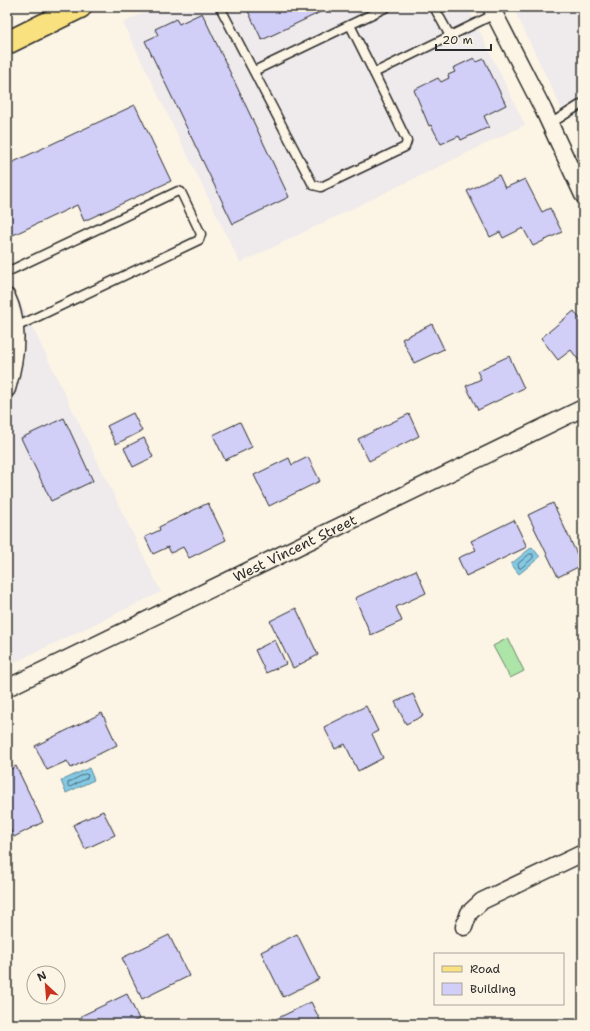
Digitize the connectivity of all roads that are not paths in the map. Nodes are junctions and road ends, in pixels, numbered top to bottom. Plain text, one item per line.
1 (80, 7) edge
2 (220, 7) edge
3 (387, 7) edge
4 (434, 7) edge
5 (493, 11) edge
6 (350, 25) junction
7 (450, 36) junction
8 (7, 42) edge
9 (254, 71) junction
10 (374, 73) junction
11 (583, 103) edge
12 (550, 124) junction
13 (583, 195) edge
14 (7, 272) edge
15 (7, 296) edge
16 (16, 327) junction
17 (7, 389) edge
18 (583, 408) edge
19 (7, 688) edge
20 (583, 853) edge
21 (464, 927) dead end

1 - 8 main road
2 - 9 lane
3 - 6 lane
4 - 7 lane
5 - 7 lane
5 - 12 street
6 - 9 lane
6 - 10 lane
7 - 10 lane
9 - 10 lane
11 - 12 lane
12 - 13 street
14 - 16 lane
15 - 16 street
16 - 17 street
18 - 19 street, West Vincent Street
20 - 21 street

